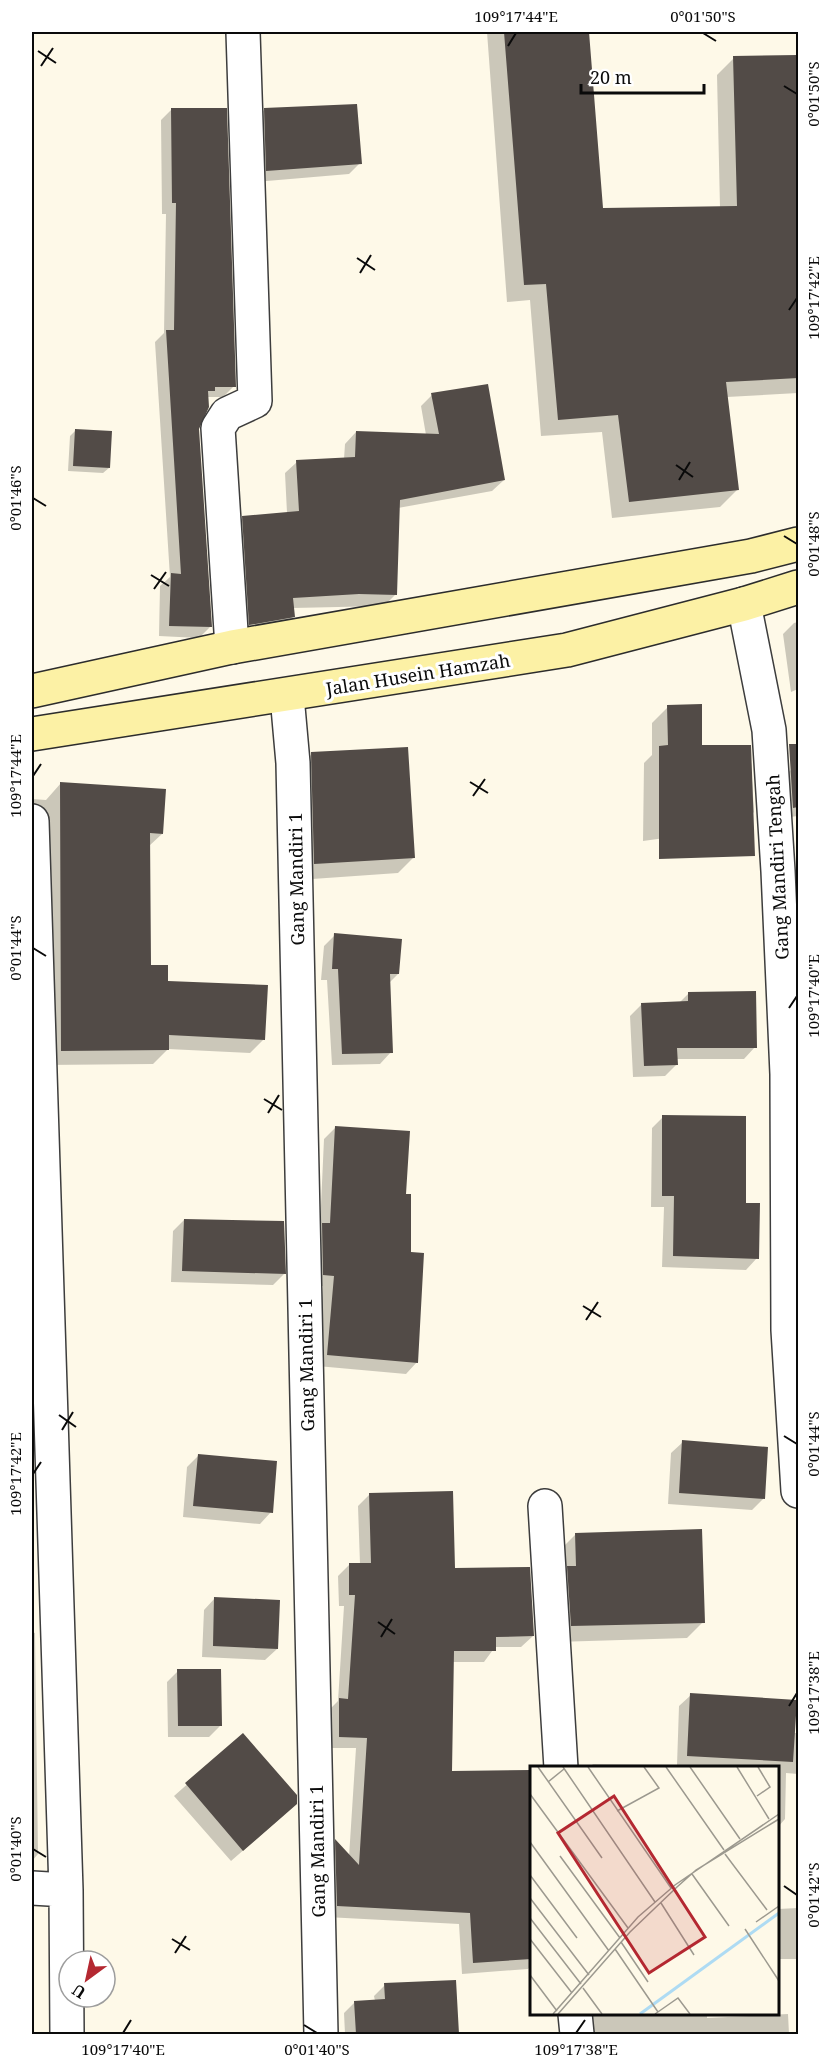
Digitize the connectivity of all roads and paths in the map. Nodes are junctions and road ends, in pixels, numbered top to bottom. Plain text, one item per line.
1 (243, 32) edge
2 (798, 544) edge
3 (798, 587) edge
4 (744, 604) junction
5 (232, 647) junction
6 (98, 677) junction
7 (32, 691) edge
8 (287, 696) junction
9 (108, 723) junction
10 (32, 734) edge
11 (32, 821) edge
12 (798, 1491) edge
13 (545, 1506) dead end
14 (561, 1766) edge
15 (32, 1888) edge
16 (66, 1890) junction
17 (575, 2015) edge
18 (67, 2034) edge
19 (321, 2034) edge
20 (577, 2034) edge

1 - 5 street
2 - 5 street
3 - 4 street, Jalan Husein Hamzah
4 - 8 street, Jalan Husein Hamzah
4 - 12 street, Gang Mandiri Tengah
5 - 6 street
6 - 7 street
6 - 9 street
8 - 9 street, Jalan Husein Hamzah
8 - 19 street, Gang Mandiri 1
9 - 10 street, Jalan Husein Hamzah
11 - 16 street
13 - 14 street
15 - 16 street
16 - 18 street
17 - 20 street

